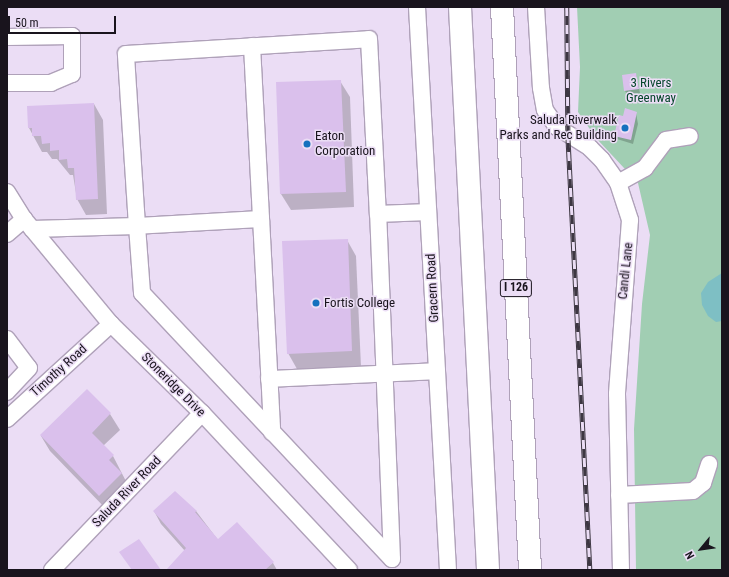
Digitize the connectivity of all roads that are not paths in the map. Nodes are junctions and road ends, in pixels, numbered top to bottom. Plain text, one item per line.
1 (417, 7) edge
2 (460, 7) edge
3 (502, 7) edge
4 (536, 7) edge
5 (7, 38) edge
6 (252, 46) junction
7 (7, 83) edge
8 (690, 136) dead end
9 (618, 183) junction
10 (7, 192) edge
11 (428, 212) junction
12 (378, 214) junction
13 (261, 219) junction
14 (28, 224) junction
15 (137, 226) junction
16 (7, 234) edge
17 (111, 324) junction
18 (7, 339) edge
19 (437, 371) junction
20 (385, 374) junction
21 (270, 379) junction
22 (7, 392) edge
23 (202, 413) junction
24 (7, 418) edge
25 (272, 432) junction
26 (709, 464) dead end
27 (620, 494) junction
28 (52, 570) edge
29 (350, 570) edge
30 (448, 570) edge
31 (488, 570) edge
32 (530, 570) edge
33 (621, 570) edge

1 - 11 street, Gracern Road
2 - 31 highway
3 - 32 highway, I 126
4 - 9 street, Candi Lane
5 - 7 street
6 - 12 street
6 - 13 street
6 - 15 street
8 - 9 street
9 - 27 street, Candi Lane
10 - 14 street, Stoneridge Drive
11 - 12 street
11 - 19 street, Gracern Road
12 - 20 street
13 - 15 street
13 - 21 street
14 - 15 street
14 - 16 street
14 - 17 street, Stoneridge Drive
15 - 25 street
17 - 23 street, Stoneridge Drive
17 - 24 street, Timothy Road
18 - 22 street
19 - 20 street
19 - 30 street, Gracern Road
20 - 21 street
20 - 25 street
21 - 25 street
23 - 28 street, Saluda River Road
23 - 29 street, Stoneridge Drive
26 - 27 street
27 - 33 street, Candi Lane

